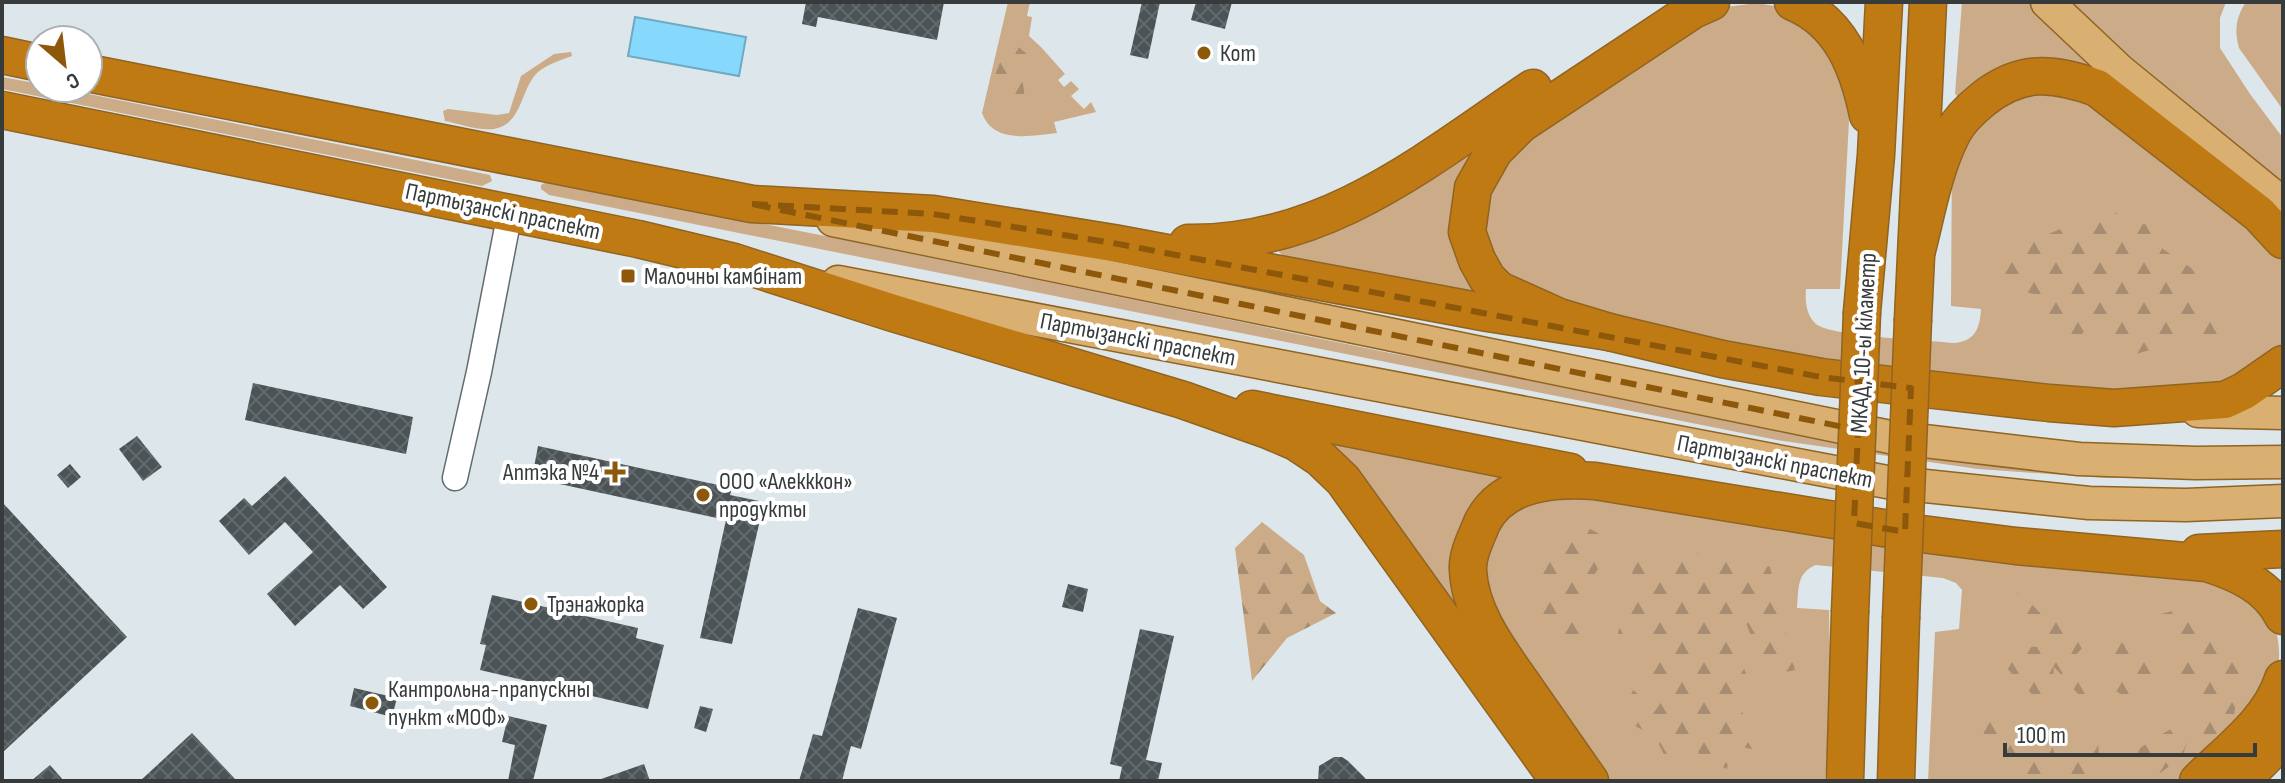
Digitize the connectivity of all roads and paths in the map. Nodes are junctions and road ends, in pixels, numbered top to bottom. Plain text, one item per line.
1 (1660, 2) edge
2 (1711, 2) edge
3 (1793, 2) edge
4 (1884, 2) edge
5 (1928, 2) edge
6 (2047, 2) edge
7 (2, 55) edge
8 (24, 60) edge
9 (104, 76) edge
10 (2, 110) edge
11 (1876, 155) junction
12 (752, 204) junction
13 (2283, 204) edge
14 (510, 212) junction
15 (2283, 240) edge
16 (1113, 243) junction
17 (1917, 250) junction
18 (734, 262) junction
19 (1609, 332) junction
20 (2283, 364) edge
21 (1183, 400) junction
22 (2114, 408) junction
23 (2283, 413) edge
24 (2283, 462) edge
25 (455, 478) dead end
26 (1693, 496) junction
27 (2283, 501) edge
28 (2283, 549) edge
29 (2141, 555) junction
30 (2283, 616) edge
31 (1850, 618) junction
32 (2283, 679) edge
33 (1897, 739) junction
34 (2283, 739) edge
35 (1559, 781) edge
36 (1590, 781) edge
37 (1835, 781) edge
38 (1845, 781) edge
39 (1896, 781) edge
40 (1905, 781) edge
41 (2198, 781) edge
42 (2241, 781) edge

1 - 16 highway
2 - 19 highway
3 - 11 highway
4 - 11 highway, МКАД, 10-ы кіламетр
5 - 17 highway, МКАД, 10-ы кіламетр
6 - 13 main road
7 - 8 highway
9 - 12 highway, Партызанскі праспект
10 - 14 highway, Партызанскі праспект
11 - 31 highway, МКАД, 10-ы кіламетр, bridge
12 - 16 highway
12 - 24 main road, Партызанскі праспект
14 - 18 highway, Партызанскі праспект
14 - 25 street
15 - 17 highway
16 - 19 highway
17 - 33 highway, МКАД, 10-ы кіламетр, bridge
18 - 21 highway
18 - 27 main road, Партызанскі праспект
19 - 22 highway
20 - 22 highway
21 - 26 highway
21 - 35 highway
22 - 23 main road
26 - 29 highway
26 - 36 highway
28 - 29 highway
29 - 30 highway
31 - 37 highway
31 - 38 highway, МКАД, 10-ы кіламетр
32 - 41 highway
33 - 39 highway, МКАД, 10-ы кіламетр
33 - 40 highway
34 - 42 highway

